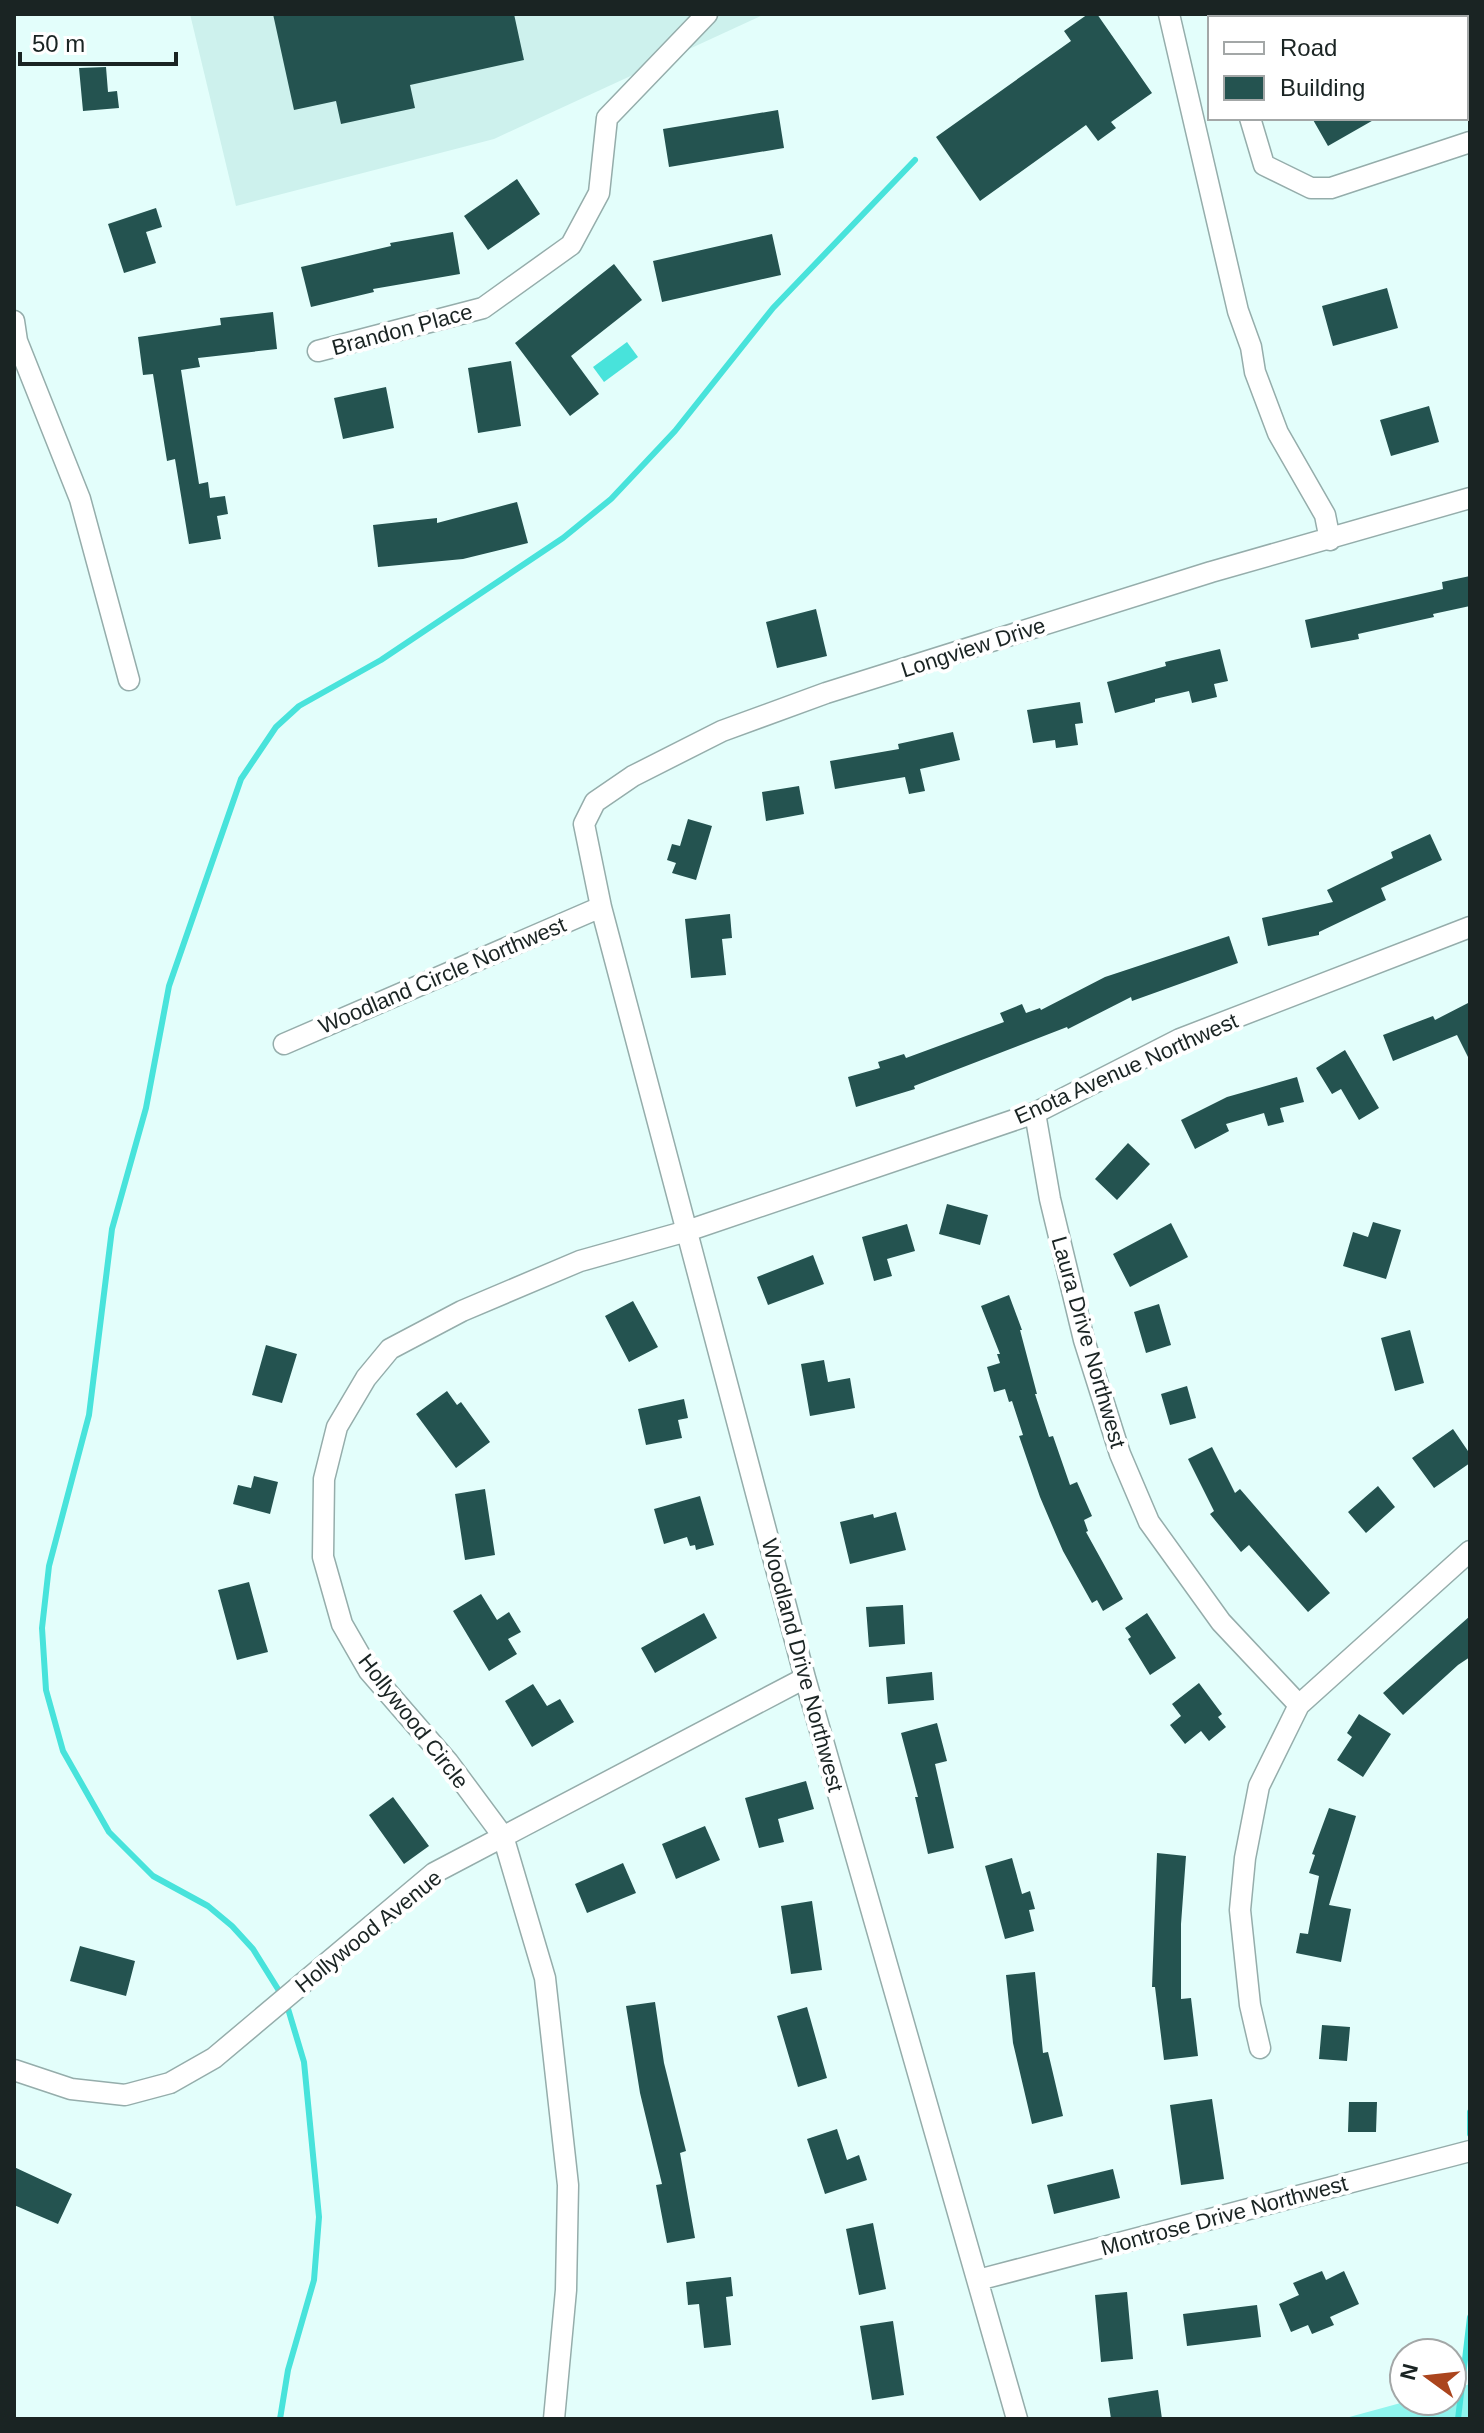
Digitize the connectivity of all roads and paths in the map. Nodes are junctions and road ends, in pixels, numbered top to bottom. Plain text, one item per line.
1 (707, 14) edge
2 (1169, 14) edge
3 (1251, 120) edge
4 (1470, 142) edge
5 (15, 334) edge
6 (318, 351) dead end
7 (1470, 498) edge
8 (1330, 540) junction
9 (129, 680) dead end
10 (601, 907) junction
11 (1470, 927) edge
12 (284, 1044) dead end
13 (1035, 1113) junction
14 (687, 1231) junction
15 (1470, 1551) edge
16 (805, 1678) junction
17 (1299, 1705) junction
18 (503, 1836) junction
19 (1260, 2048) dead end
20 (14, 2070) edge
21 (1470, 2151) edge
22 (978, 2280) junction
23 (554, 2419) edge
24 (1017, 2419) edge

1 - 6 street, Brandon Place
2 - 8 street
3 - 4 street
5 - 9 street
7 - 8 street, Longview Drive
8 - 10 street, Longview Drive
10 - 12 street, Woodland Circle Northwest
10 - 14 street, Woodland Drive Northwest
11 - 13 street, Enota Avenue Northwest
13 - 14 street, Enota Avenue Northwest
13 - 17 street, Laura Drive Northwest
14 - 16 street, Woodland Drive Northwest
14 - 18 street, Hollywood Circle
15 - 17 street
16 - 18 street, Hollywood Avenue
16 - 22 street, Woodland Drive Northwest
17 - 19 street
18 - 20 street, Hollywood Avenue
18 - 23 street, Hollywood Circle
21 - 22 street, Montrose Drive Northwest
22 - 24 street, Woodland Drive Northwest

